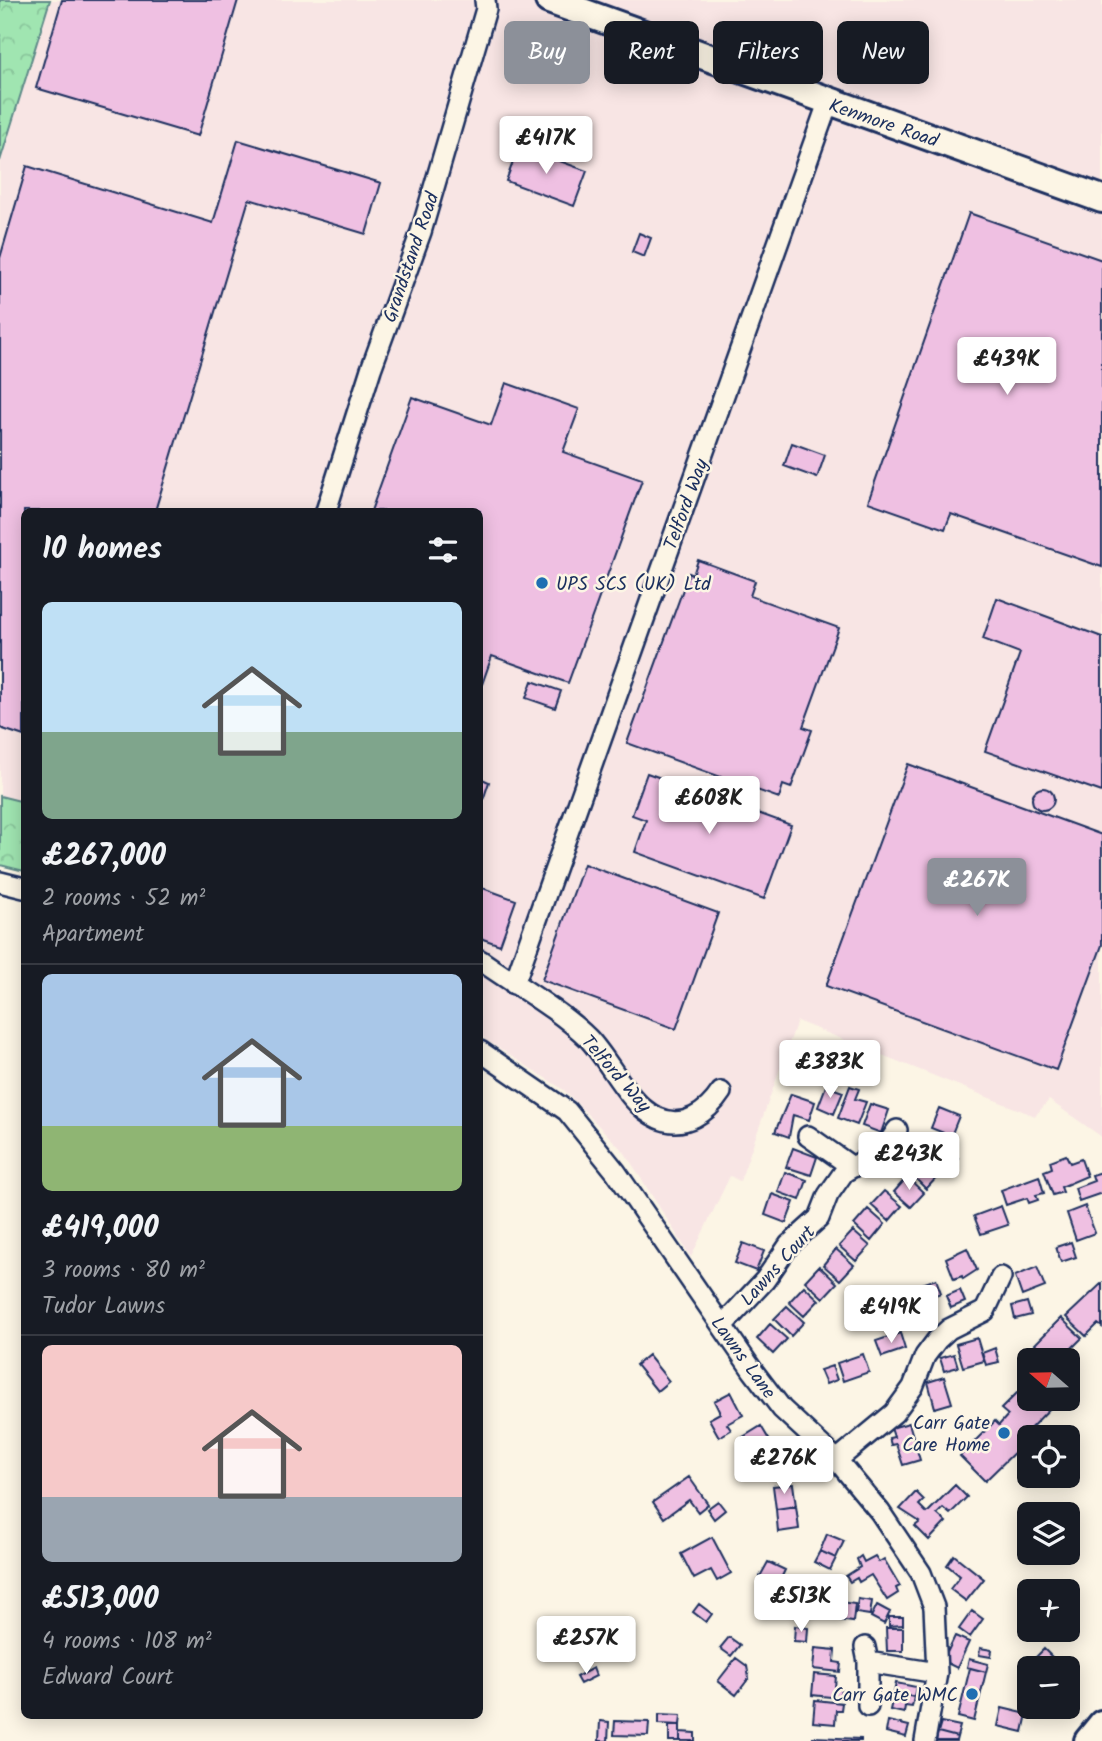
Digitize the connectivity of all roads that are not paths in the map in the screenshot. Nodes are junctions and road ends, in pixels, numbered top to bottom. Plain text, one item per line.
1 (485, 0) edge
2 (549, 0) edge
3 (828, 103) junction
4 (1102, 199) edge
5 (327, 508) edge
6 (0, 882) edge
7 (21, 887) edge
8 (483, 962) edge
9 (514, 984) junction
10 (483, 1053) edge
11 (721, 1092) dead end
12 (897, 1130) dead end
13 (808, 1136) dead end
14 (852, 1167) junction
15 (1001, 1277) dead end
16 (722, 1326) junction
17 (837, 1460) junction
18 (937, 1673) junction
19 (868, 1706) dead end
20 (1102, 1724) edge
21 (925, 1741) edge
22 (1088, 1741) edge

1 - 5 street, Grandstand Road
2 - 3 street, Kenmore Road
3 - 4 street, Kenmore Road
3 - 9 street, Telford Way
6 - 7 street
8 - 9 street, Telford Way
9 - 11 street, Telford Way
10 - 16 street, Lawns Lane
12 - 14 street, Lawns Court
13 - 14 street
14 - 16 street, Lawns Court
15 - 17 street
16 - 17 street, Lawns Lane
17 - 18 street, Lawns Lane
18 - 19 street
18 - 21 street, Lawns Lane
20 - 22 street

